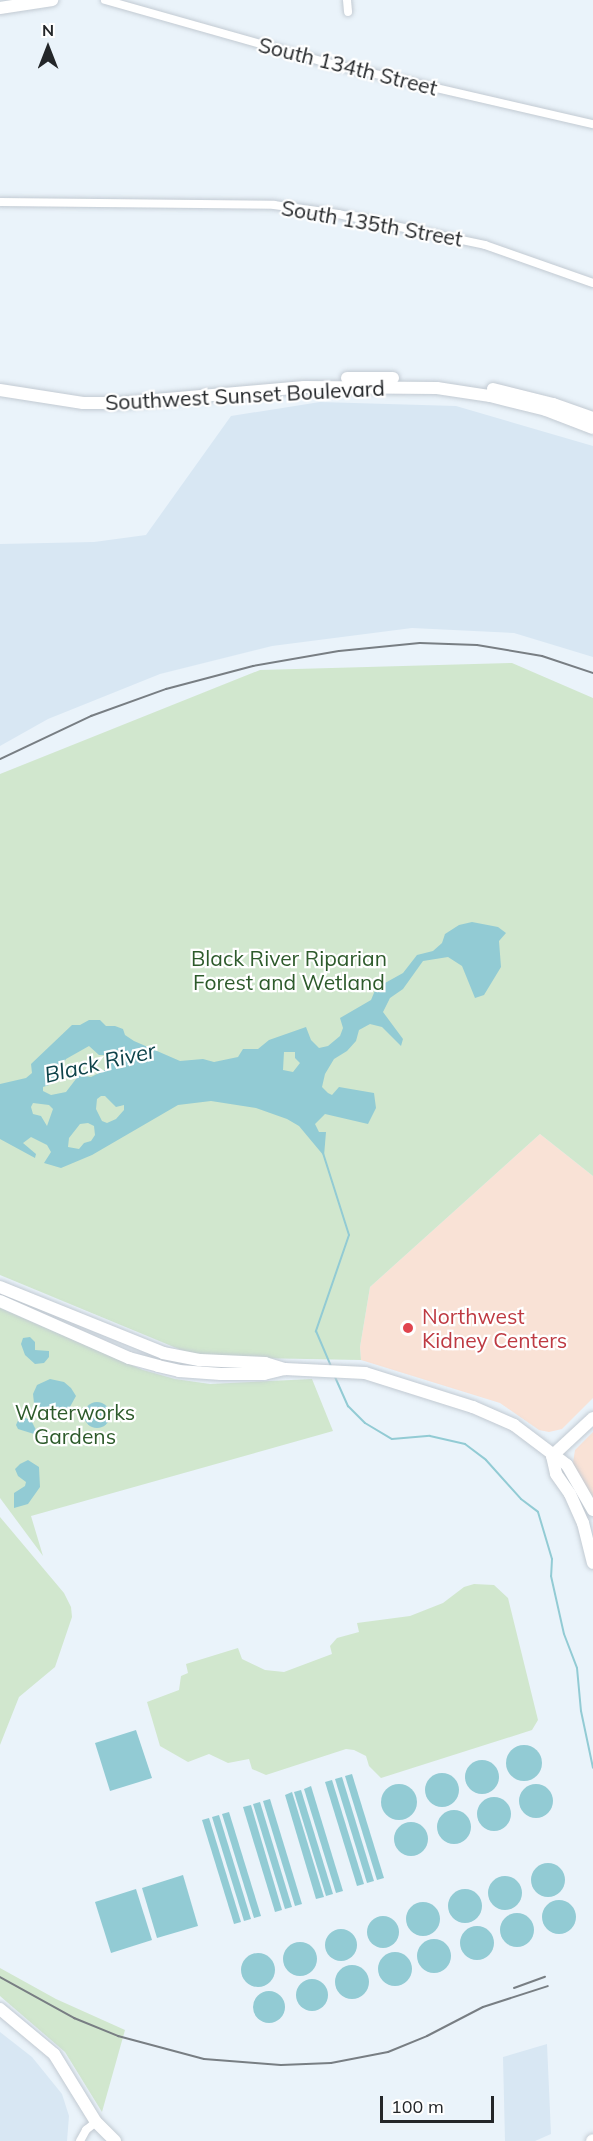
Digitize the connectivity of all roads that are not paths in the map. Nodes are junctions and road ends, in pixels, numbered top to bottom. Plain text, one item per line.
1 (52, 0) edge
2 (105, 0) edge
3 (347, 0) edge
4 (0, 8) edge
5 (348, 12) dead end
6 (593, 124) edge
7 (0, 202) edge
8 (593, 283) edge
9 (0, 382) edge
10 (0, 390) edge
11 (593, 418) edge
12 (593, 428) edge
13 (0, 1287) edge
14 (0, 1301) edge
15 (285, 1369) junction
16 (593, 1418) edge
17 (552, 1456) junction
18 (593, 1510) edge
19 (593, 1563) edge
20 (0, 2009) edge
21 (96, 2122) junction
22 (80, 2141) edge
23 (115, 2141) edge

1 - 4 street
2 - 6 street, South 134th Street
3 - 5 street
7 - 8 street, South 135th Street
9 - 11 street, Southwest Sunset Boulevard
10 - 12 street, Southwest Sunset Boulevard
13 - 15 street
14 - 15 street
15 - 17 street
16 - 17 street
17 - 18 street
17 - 19 street
20 - 21 street
21 - 22 street
21 - 23 street

